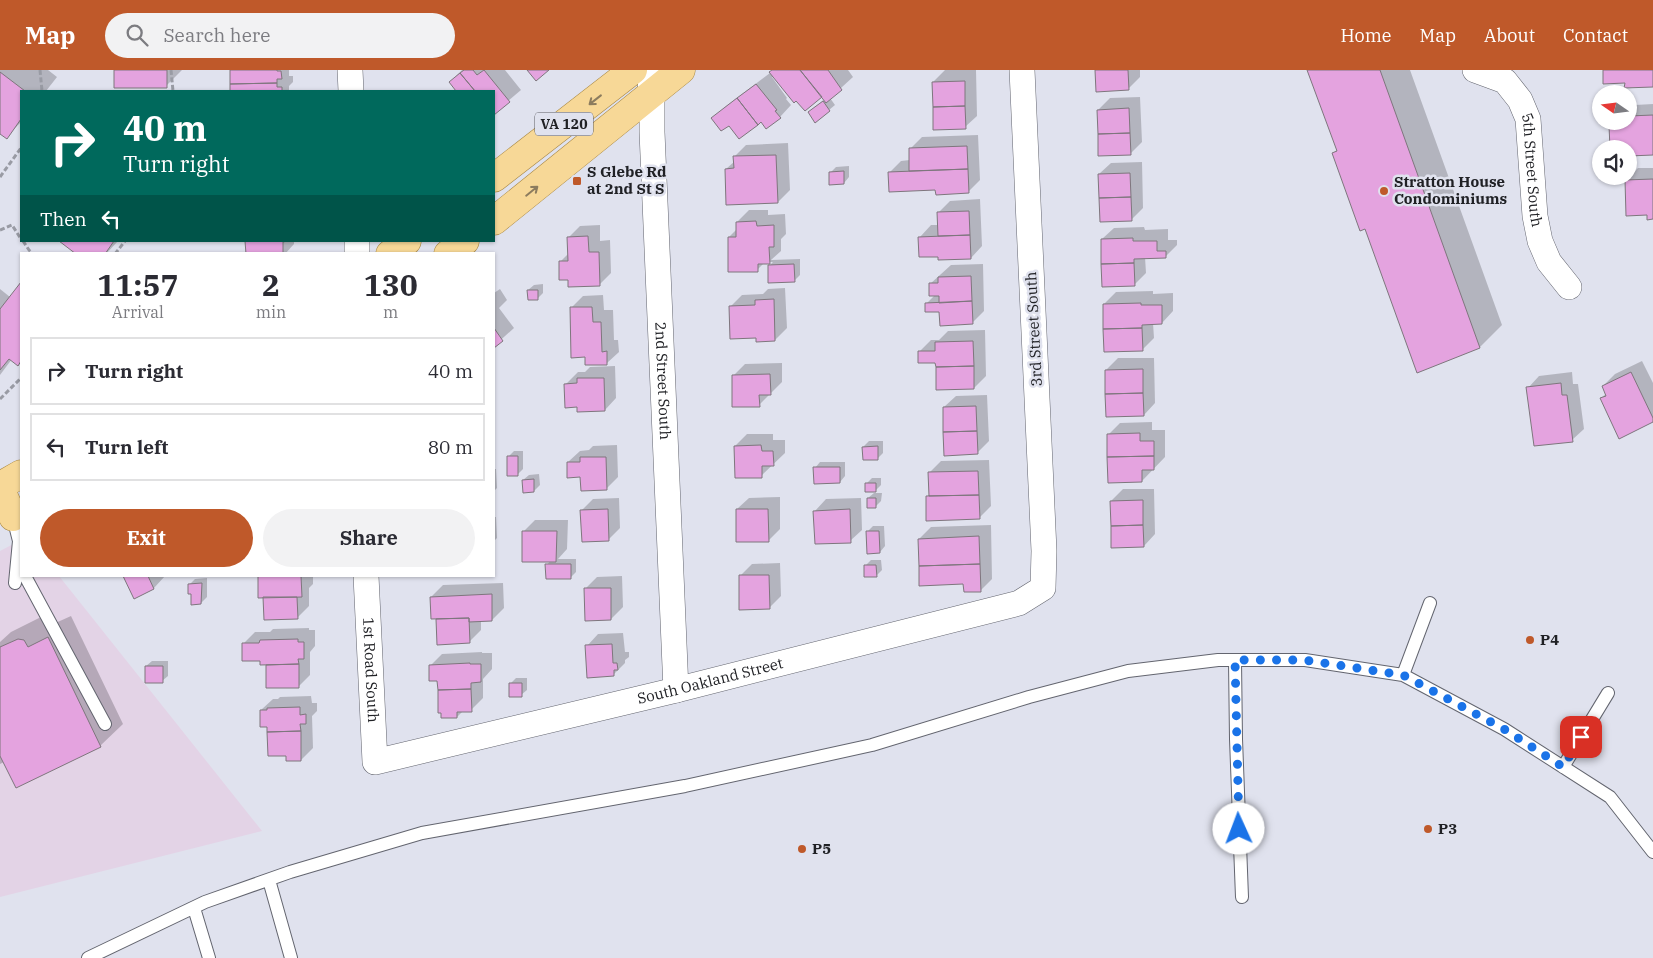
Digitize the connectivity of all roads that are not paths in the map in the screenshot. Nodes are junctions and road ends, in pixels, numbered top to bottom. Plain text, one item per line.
1 (350, 70) edge
2 (634, 70) edge
3 (681, 70) edge
4 (1022, 70) edge
5 (1474, 70) edge
6 (652, 82) edge
7 (351, 90) edge
8 (495, 177) edge
9 (495, 220) edge
10 (406, 242) edge
11 (464, 242) edge
12 (393, 252) edge
13 (451, 252) edge
14 (1569, 288) dead end
15 (20, 475) edge
16 (0, 487) edge
17 (11, 517) edge
18 (19, 566) edge
19 (366, 577) edge
20 (20, 580) edge
21 (1043, 588) joint
22 (1430, 604) dead end
23 (1235, 660) junction
24 (1403, 675) junction
25 (676, 690) junction
26 (1608, 693) dead end
27 (105, 724) dead end
28 (375, 762) joint
29 (1563, 767) junction
30 (1653, 852) edge
31 (269, 880) junction
32 (1242, 897) dead end
33 (194, 908) junction
34 (88, 958) edge
35 (209, 958) edge
36 (290, 958) edge

1 - 7 street
2 -> 8 main road, VA 120
3 - 6 main road, VA 120
4 - 21 street, 3rd Street South
5 - 14 street, 5th Street South
9 -> 6 main road, VA 120
6 - 25 street, 2nd Street South
10 - 12 main road
11 - 13 main road
15 - 16 main road
16 - 17 main road
17 - 18 lane
18 - 20 lane
19 - 28 street, 1st Road South
20 - 27 lane
21 - 25 street, South Oakland Street
22 - 24 lane
23 - 24 lane
23 - 31 lane
23 - 32 lane
24 - 29 lane
25 - 28 street, South Oakland Street
26 - 29 lane
29 - 30 lane
31 - 33 lane
31 - 36 lane
33 - 34 lane
33 - 35 lane

